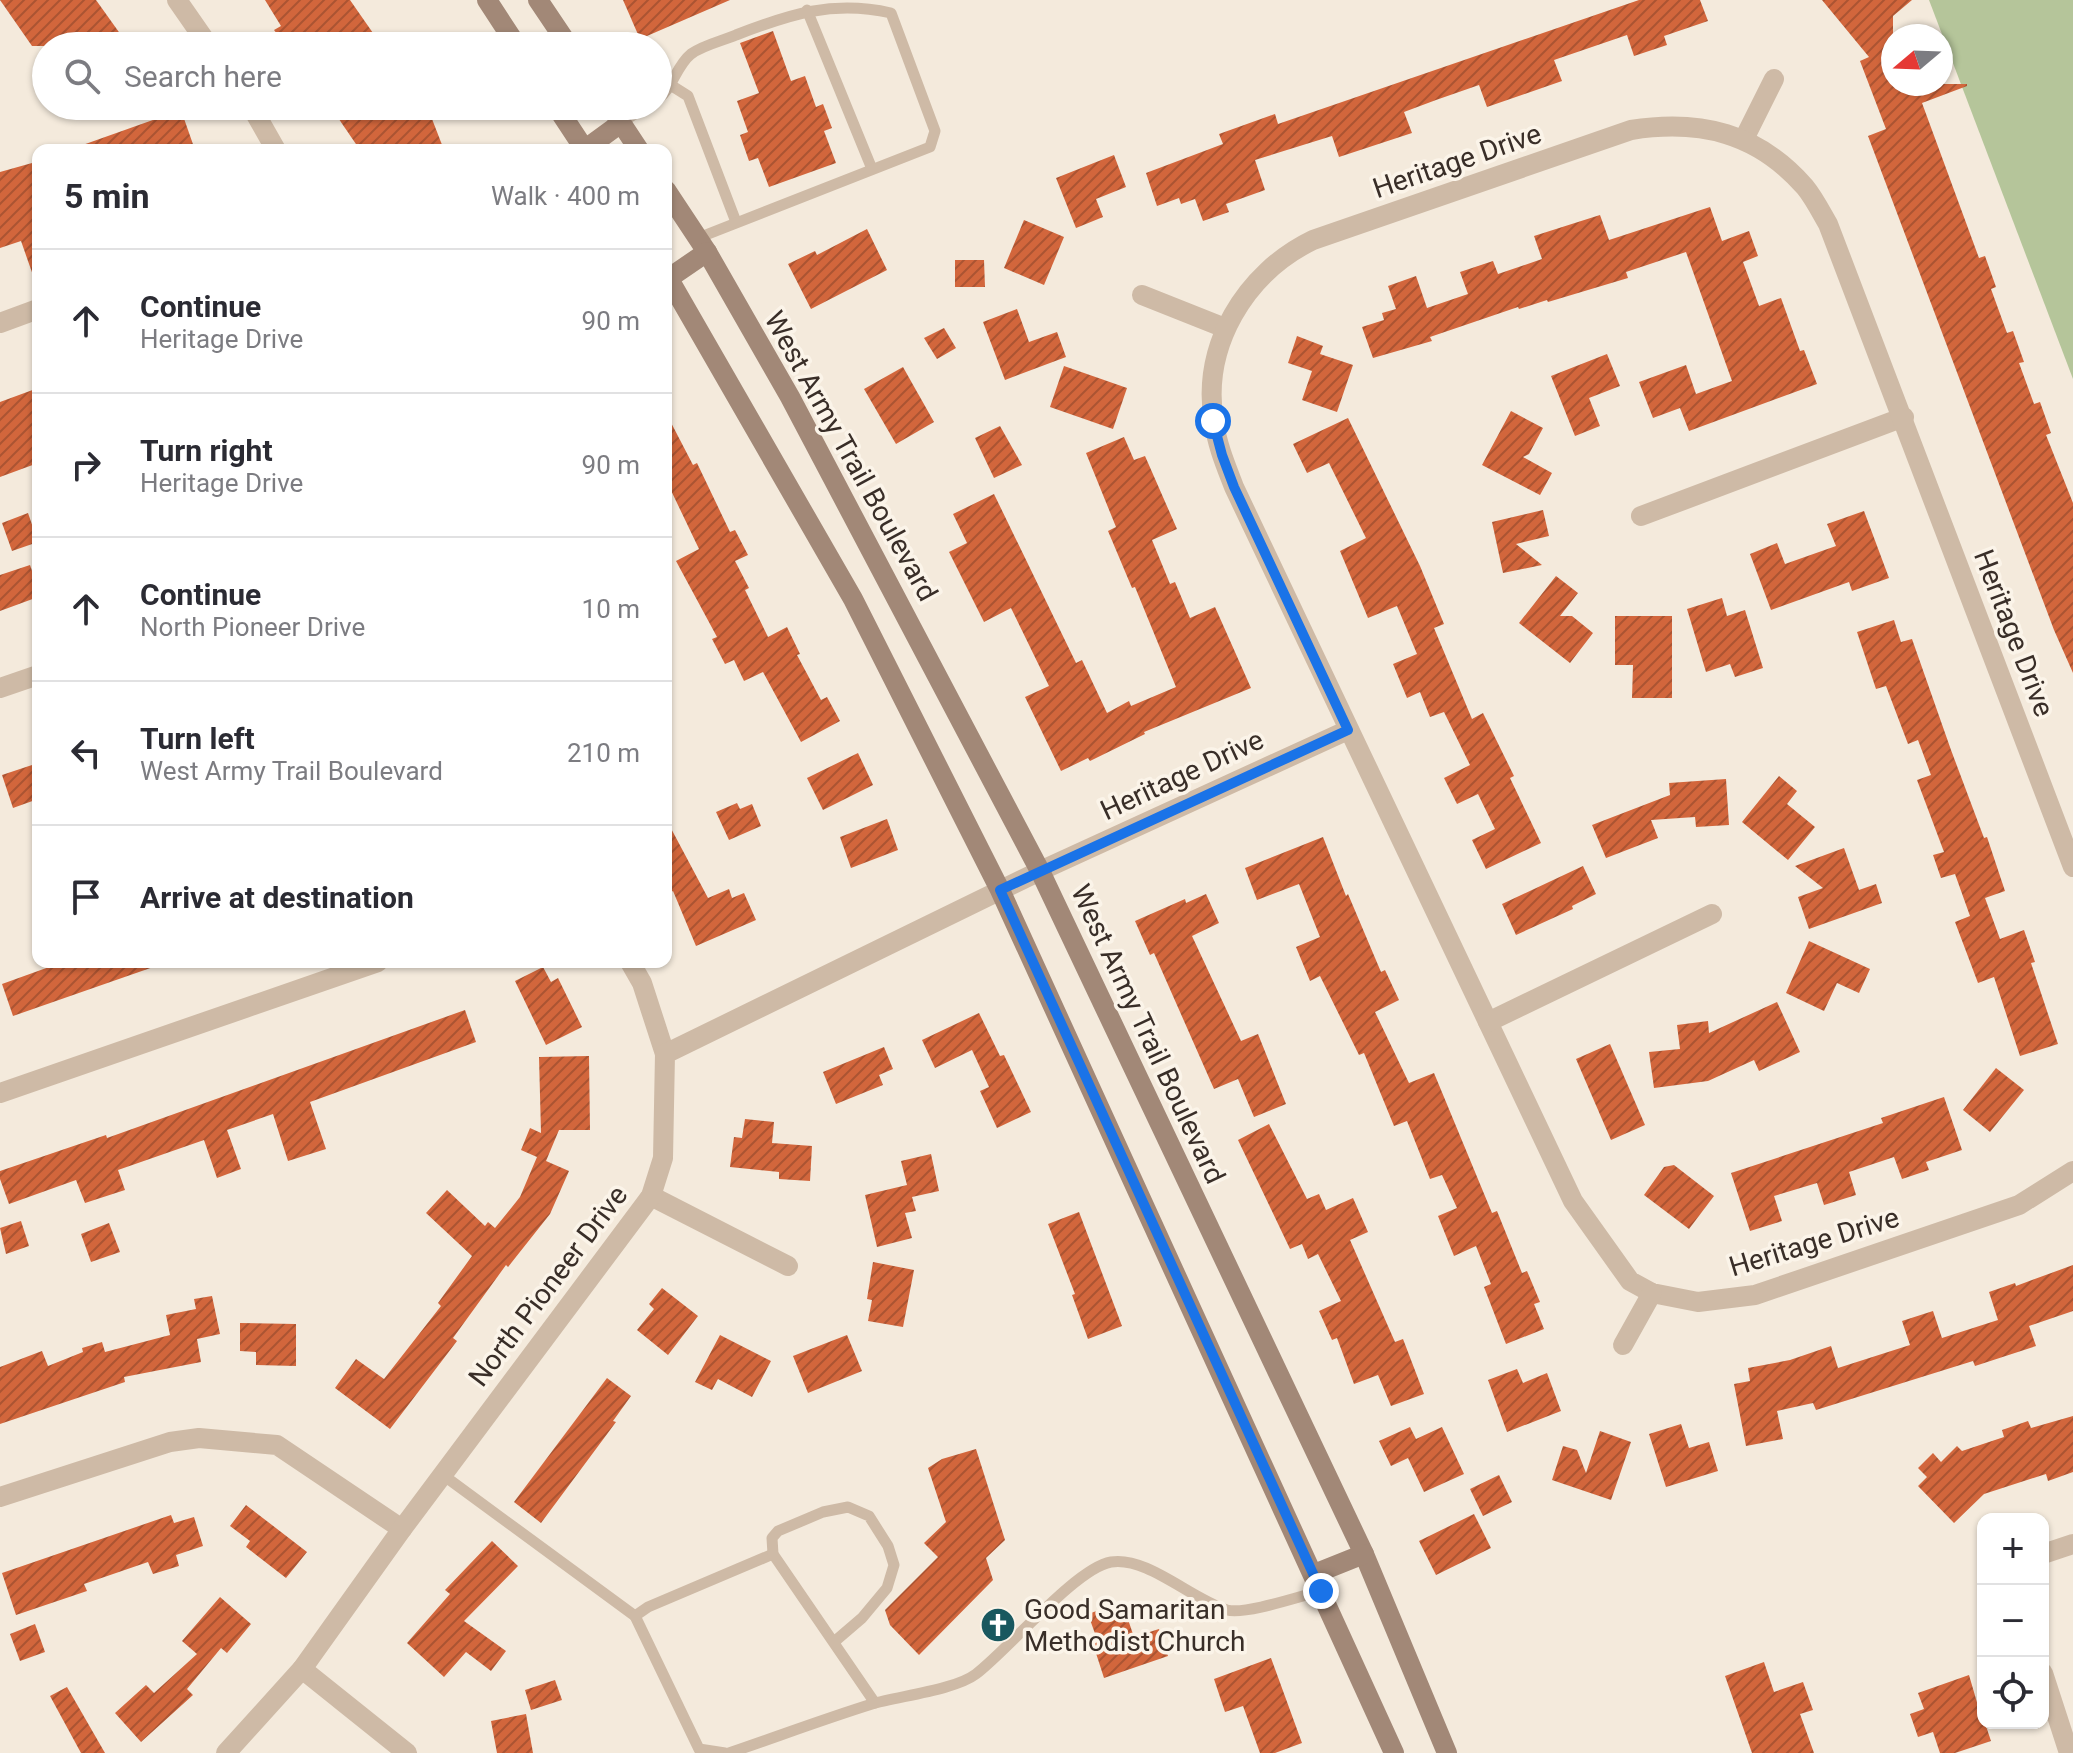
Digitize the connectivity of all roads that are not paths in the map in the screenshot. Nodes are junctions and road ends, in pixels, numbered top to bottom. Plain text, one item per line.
1 (177, 0) edge
2 (487, 0) edge
3 (538, 0) edge
4 (807, 10) junction
5 (199, 32) edge
6 (508, 32) edge
7 (560, 32) edge
8 (672, 79) edge
9 (1774, 79) dead end
10 (672, 86) edge
11 (259, 120) edge
12 (565, 120) edge
13 (611, 120) edge
14 (620, 120) edge
15 (1744, 139) junction
16 (273, 144) edge
17 (580, 144) edge
18 (589, 144) edge
19 (635, 144) edge
20 (872, 169) junction
21 (672, 199) edge
22 (736, 222) junction
23 (702, 245) junction
24 (672, 272) edge
25 (672, 285) edge
26 (1142, 295) dead end
27 (32, 311) edge
28 (0, 323) edge
29 (1225, 328) junction
30 (1904, 417) junction
31 (1641, 516) dead end
32 (32, 677) edge
33 (0, 688) edge
34 (1348, 730) junction
35 (2073, 867) edge
36 (1040, 871) junction
37 (1000, 890) junction
38 (1712, 914) dead end
39 (361, 968) edge
40 (633, 968) edge
41 (1488, 1022) junction
42 (665, 1054) junction
43 (0, 1093) edge
44 (2073, 1171) edge
45 (651, 1196) junction
46 (788, 1266) dead end
47 (1652, 1293) junction
48 (1623, 1345) dead end
49 (443, 1475) junction
50 (0, 1497) edge
51 (402, 1529) junction
52 (2073, 1544) edge
53 (2049, 1552) edge
54 (773, 1554) junction
55 (1364, 1554) junction
56 (1318, 1582) junction
57 (635, 1616) junction
58 (834, 1642) junction
59 (302, 1669) junction
60 (2049, 1691) edge
61 (875, 1703) junction
62 (226, 1753) edge
63 (407, 1753) edge
64 (727, 1753) edge
65 (1394, 1753) edge
66 (1447, 1753) edge
67 (2069, 1753) edge

1 - 5 street
2 - 6 main road
3 - 7 main road
4 - 8 lane
4 - 20 lane
4 - 20 lane
9 - 15 street
10 - 22 lane
11 - 16 street
12 - 17 main road
13 - 18 main road
14 - 19 main road
15 - 29 street, Heritage Drive
15 - 30 street, Heritage Drive
20 - 22 lane
21 - 23 main road, West Army Trail Boulevard
22 - 23 lane
23 - 24 main road
23 - 36 main road, West Army Trail Boulevard
25 - 37 main road
26 - 29 street
27 - 28 street
29 - 34 street, Heritage Drive
30 - 31 street
30 - 35 street, Heritage Drive
32 - 33 street
34 - 36 street, Heritage Drive
34 - 41 street, Heritage Drive
36 - 37 street
36 - 55 main road, West Army Trail Boulevard
37 - 42 street
37 - 56 main road
38 - 41 street
39 - 43 street
40 - 42 street, North Pioneer Drive
41 - 47 street, Heritage Drive
42 - 45 street, North Pioneer Drive
44 - 47 street, Heritage Drive
45 - 46 street
45 - 49 street, North Pioneer Drive
47 - 48 street
49 - 51 street, North Pioneer Drive
49 - 57 lane
50 - 51 street
51 - 59 street, North Pioneer Drive
52 - 53 street
54 - 57 lane
54 - 58 lane
54 - 58 lane
55 - 56 main road
55 - 66 main road, West Army Trail Boulevard
56 - 61 lane
56 - 65 main road
57 - 64 lane
58 - 61 lane
59 - 62 street, North Pioneer Drive
59 - 63 street
60 - 67 street
61 - 64 lane

